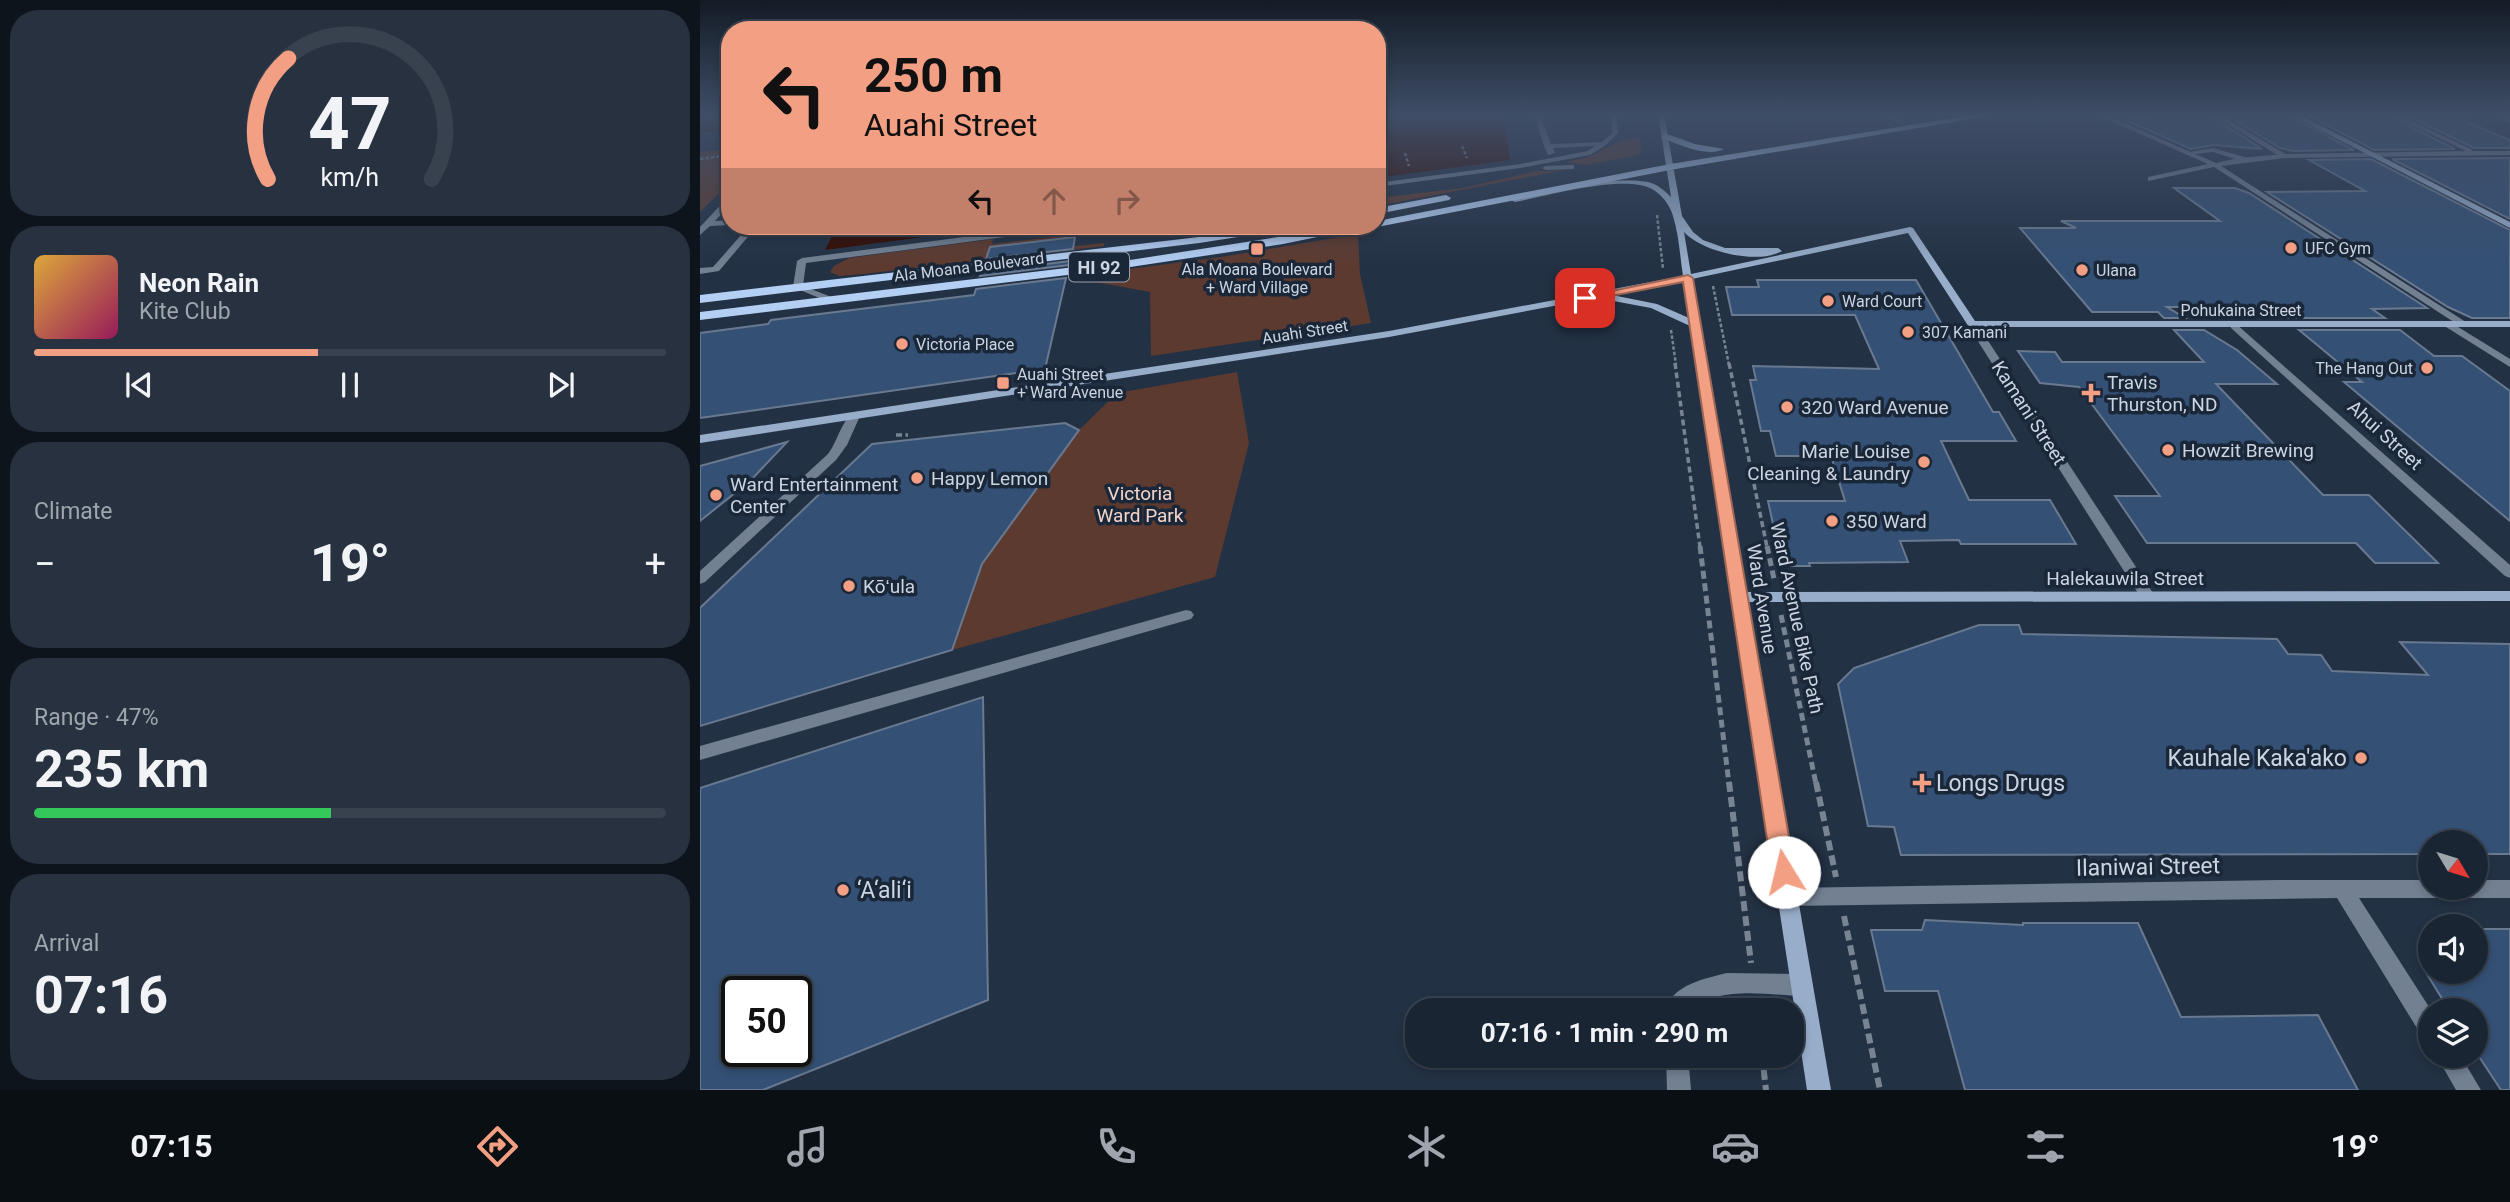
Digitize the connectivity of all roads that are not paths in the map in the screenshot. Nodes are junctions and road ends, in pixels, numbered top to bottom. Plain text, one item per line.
1 (1515, 165) edge
2 (1649, 165) edge
3 (1656, 165) edge
4 (1669, 165) edge
5 (2215, 165) joint
6 (2391, 165) edge
7 (1571, 167) dead end
8 (1476, 172) junction
9 (1549, 179) dead end
10 (2151, 179) dead end
11 (1386, 184) edge
12 (1456, 196) dead end
13 (721, 209) edge
14 (1386, 209) edge
15 (1446, 210) junction
16 (1677, 213) junction
17 (1386, 221) edge
18 (721, 223) edge
19 (707, 224) junction
20 (2510, 225) edge
21 (1910, 230) joint
22 (700, 232) edge
23 (745, 235) edge
24 (998, 235) edge
25 (1232, 235) edge
26 (1318, 235) edge
27 (1828, 248) junction
28 (700, 271) edge
29 (1688, 278) junction
30 (798, 287) junction
31 (1585, 298) junction
32 (700, 299) edge
33 (831, 300) junction
34 (700, 316) edge
35 (1695, 324) junction
36 (1972, 324) junction
37 (2449, 324) junction
38 (2464, 324) junction
39 (2510, 324) edge
40 (2235, 326) junction
41 (2510, 364) edge
42 (854, 416) junction
43 (700, 439) edge
44 (2510, 573) edge
45 (700, 579) edge
46 (2510, 596) edge
47 (1739, 597) junction
48 (2148, 597) junction
49 (1186, 615) dead end
50 (700, 753) edge
51 (2342, 889) junction
52 (2510, 889) edge
53 (1788, 897) junction
54 (1802, 985) junction
55 (1688, 998) edge
56 (2418, 1009) edge
57 (1678, 1068) edge
58 (2455, 1068) edge
59 (1679, 1090) edge
60 (1819, 1090) edge
61 (2469, 1090) edge

1 - 8 street
2 - 9 main road
3 - 15 main road
4 - 16 street, Ward Avenue
5 - 10 street
5 - 38 street
6 - 20 street
7 - 8 street
8 - 11 street
12 - 14 main road
13 - 19 street
15 - 16 street
15 - 17 main road
16 - 27 street
16 - 29 street, Ward Avenue
18 - 19 street
19 - 22 street
21 - 27 street, Auahi Street
21 - 36 street, Kamani Street
23 - 28 street
24 - 30 street
25 - 30 main road, Ala Moana Boulevard / HI 92
26 - 33 main road, Ala Moana Boulevard / HI 92
27 - 29 street, Auahi Street
29 - 31 street, Auahi Street
29 - 35 street, Ward Avenue
30 - 32 main road, Ala Moana Boulevard / HI 92
30 - 33 street
31 - 35 street
31 - 42 street, Auahi Street
33 - 34 main road, Ala Moana Boulevard / HI 92
35 - 47 street, Ward Avenue
36 - 40 street, Pohukaina Street
36 - 48 street, Kamani Street
37 - 38 street, Pohukaina Street
37 - 40 street, Pohukaina Street
37 - 41 street
38 - 39 street, Pohukaina Street
40 - 44 street, Ahui Street
42 - 43 street, Auahi Street
42 - 45 street
46 - 48 street, Halekauwila Street
47 - 48 street, Halekauwila Street
47 - 53 street, Ward Avenue
49 - 50 street
51 - 52 street, Ilaniwai Street
51 - 53 street, Ilaniwai Street
51 - 56 street
53 - 54 street, Ward Avenue
54 - 55 street
54 - 60 street, Ward Avenue
57 - 59 street
58 - 61 street

